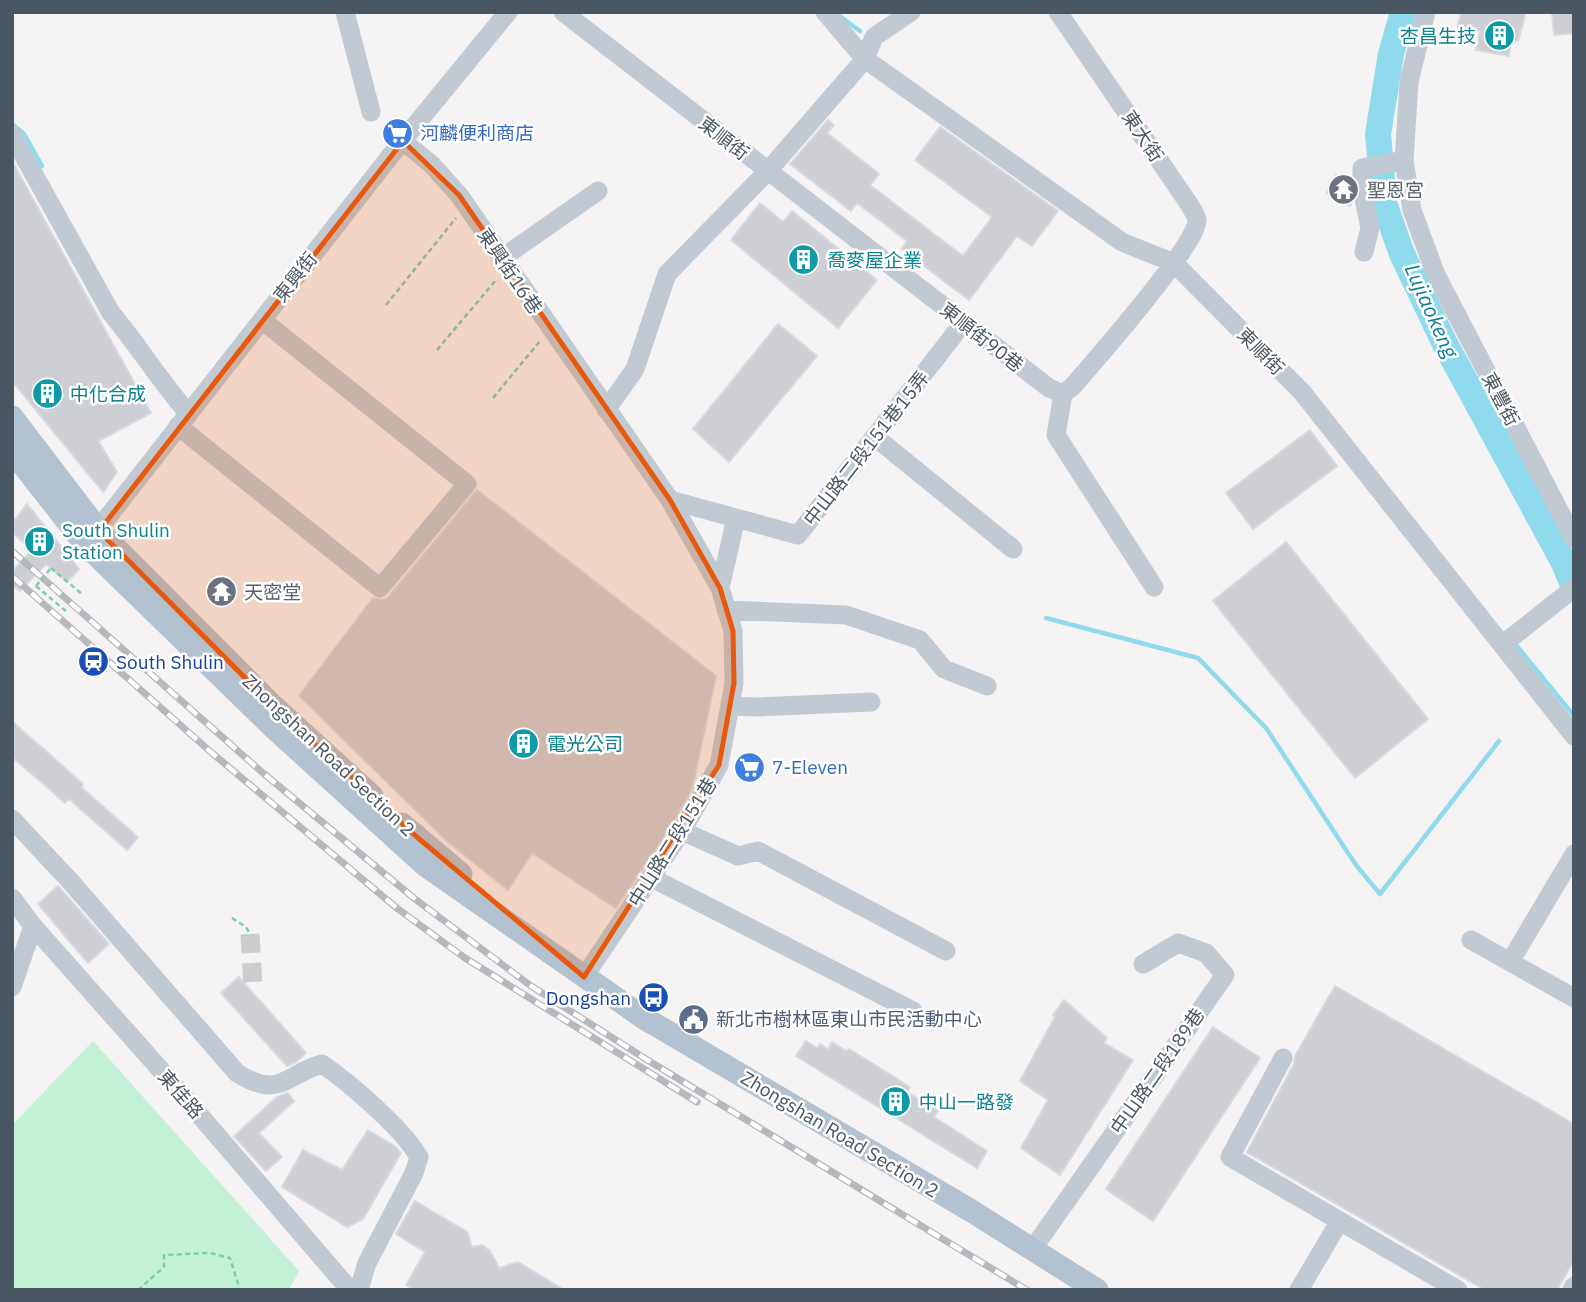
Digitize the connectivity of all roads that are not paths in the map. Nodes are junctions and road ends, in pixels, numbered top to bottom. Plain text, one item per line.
1 (345, 12) edge
2 (508, 12) edge
3 (563, 12) edge
4 (825, 12) edge
5 (911, 12) edge
6 (1058, 12) edge
7 (1423, 14) edge
8 (865, 59) junction
9 (371, 111) dead end
10 (12, 135) edge
11 (403, 141) junction
12 (1404, 160) junction
13 (767, 172) junction
14 (598, 191) dead end
15 (1364, 252) dead end
16 (504, 262) junction
17 (1174, 263) junction
18 (262, 320) junction
19 (964, 322) junction
20 (1063, 394) junction
21 (606, 410) junction
22 (12, 417) edge
23 (183, 420) junction
24 (875, 437) junction
25 (12, 451) edge
26 (670, 500) junction
27 (736, 519) junction
28 (92, 538) junction
29 (1574, 539) edge
30 (1013, 550) dead end
31 (1154, 587) dead end
32 (720, 588) junction
33 (1566, 594) edge
34 (726, 610) junction
35 (1502, 645) junction
36 (987, 685) dead end
37 (870, 702) dead end
38 (730, 706) junction
39 (1574, 736) edge
40 (12, 819) edge
41 (682, 831) junction
42 (1574, 854) edge
43 (652, 878) junction
44 (12, 898) edge
45 (33, 926) junction
46 (1471, 940) dead end
47 (946, 951) dead end
48 (1510, 962) junction
49 (1143, 964) dead end
50 (584, 977) junction
51 (12, 987) edge
52 (1574, 998) edge
53 (913, 1011) dead end
54 (1283, 1058) dead end
55 (1339, 1222) junction
56 (1032, 1250) junction
57 (350, 1290) edge
58 (359, 1290) edge
59 (1097, 1290) edge
60 (1298, 1290) edge
61 (1458, 1290) edge

1 - 9 street
2 - 11 street, 東興街
3 - 13 street, 東順街
4 - 8 street, 東順街
5 - 8 street
6 - 17 street, 東大街
7 - 12 street, 東豐街
8 - 13 street, 東順街
8 - 17 street, 東順街
10 - 23 street
11 - 16 street, 東興街16巷
11 - 18 street, 東興街
12 - 15 street
12 - 29 street, 東豐街
13 - 19 street, 東順街90巷
13 - 21 street
14 - 16 street
16 - 21 street, 東興街16巷
17 - 20 street
17 - 35 street, 東順街
18 - 23 street, 東興街
18 - 23 street
19 - 20 street, 東順街90巷
19 - 24 street, 中山路二段151巷15弄
20 - 31 street
21 - 26 street, 東興街16巷
22 - 28 main road, Zhongshan Road Section 2
23 - 28 street, 東興街
24 - 27 street, 中山路二段151巷15弄
24 - 30 street
25 - 28 main road, Zhongshan Road Section 2
26 - 27 street, 中山路二段151巷15弄
26 - 32 street, 中山路二段151巷
27 - 32 street
28 - 50 main road, Zhongshan Road Section 2
32 - 34 street, 中山路二段151巷
33 - 35 street
34 - 36 street
34 - 38 street, 中山路二段151巷
35 - 39 street, 東順街
37 - 38 street
38 - 41 street, 中山路二段151巷
40 - 58 street
41 - 43 street, 中山路二段151巷
41 - 47 street
42 - 48 street
43 - 50 street, 中山路二段151巷
43 - 53 street
44 - 45 street, 東佳路
45 - 51 street
45 - 57 street, 東佳路
46 - 48 street
48 - 52 street
49 - 56 street, 中山路二段189巷
50 - 56 main road, Zhongshan Road Section 2
54 - 55 street
55 - 60 street
55 - 61 street
56 - 59 main road, Zhongshan Road Section 2

